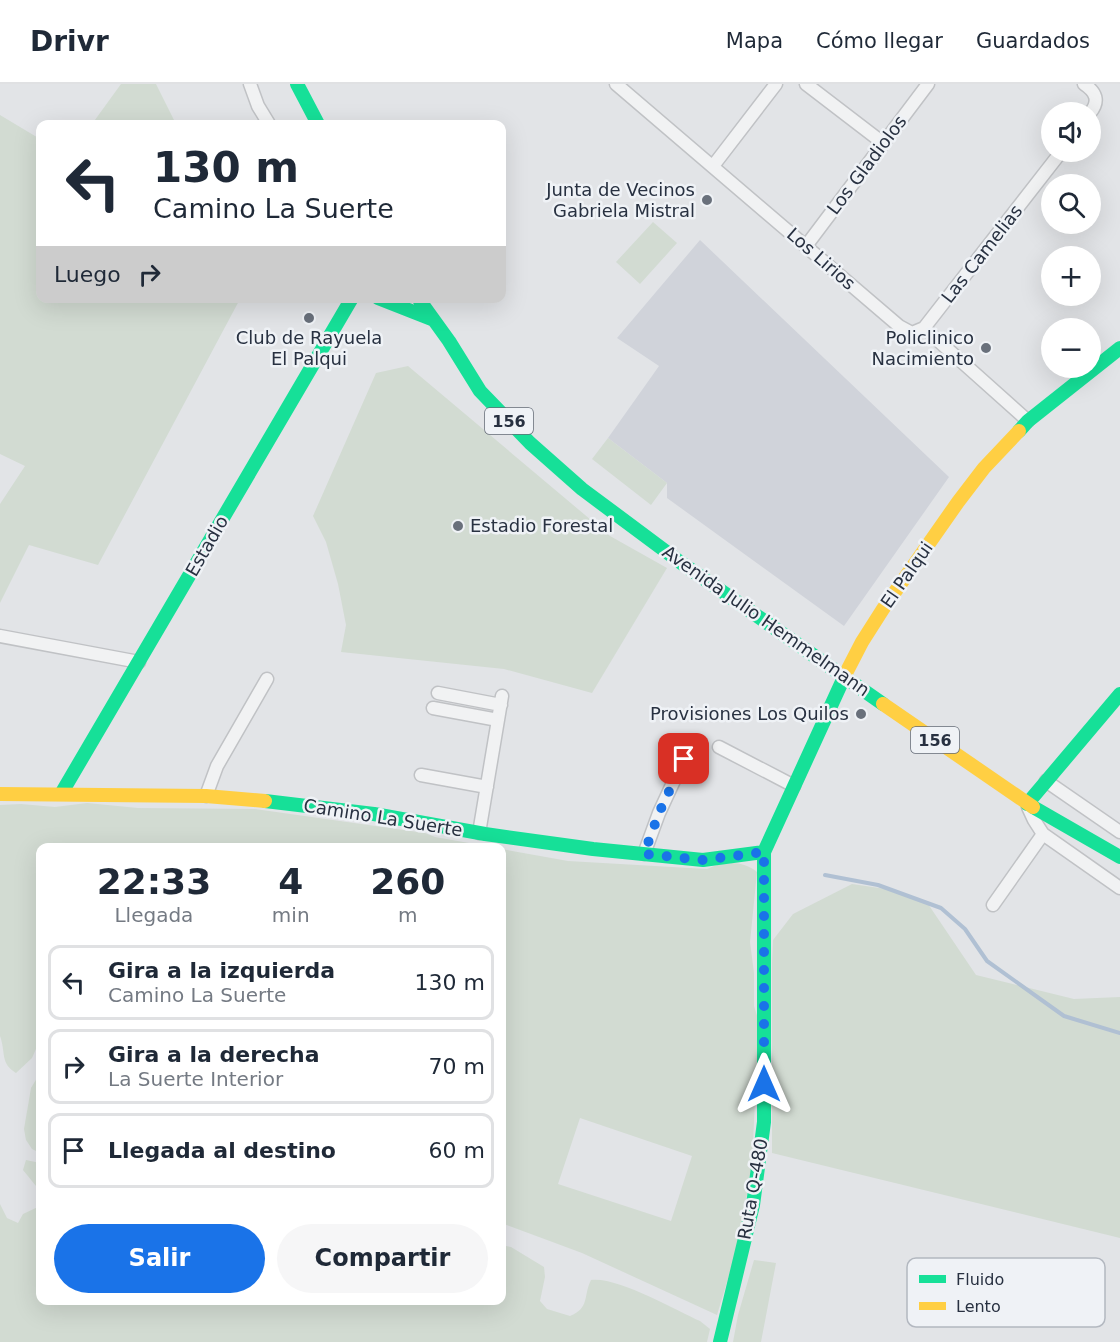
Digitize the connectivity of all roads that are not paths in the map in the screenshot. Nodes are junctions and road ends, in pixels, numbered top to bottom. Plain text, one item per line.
1 (250, 84) edge
2 (297, 84) edge
3 (616, 84) edge
4 (776, 84) edge
5 (807, 84) edge
6 (928, 84) edge
7 (1084, 84) edge
8 (1096, 102) edge
9 (266, 120) edge
10 (316, 120) edge
11 (884, 143) junction
12 (1053, 162) edge
13 (713, 166) junction
14 (806, 246) junction
15 (349, 303) edge
16 (391, 303) edge
17 (422, 303) edge
18 (434, 320) junction
19 (924, 328) junction
20 (449, 341) junction
21 (1120, 348) edge
22 (523, 416) dead end
23 (1029, 421) junction
24 (614, 495) dead end
25 (660, 530) dead end
26 (0, 636) edge
27 (139, 662) junction
28 (846, 666) junction
29 (267, 679) dead end
30 (438, 693) dead end
31 (1120, 694) edge
32 (432, 708) dead end
33 (498, 720) junction
34 (719, 747) dead end
35 (684, 759) dead end
36 (421, 775) dead end
37 (1046, 781) junction
38 (794, 786) junction
39 (487, 787) junction
40 (0, 794) edge
41 (62, 794) junction
42 (206, 796) junction
43 (1031, 798) junction
44 (1120, 832) edge
45 (479, 833) junction
46 (1043, 834) junction
47 (764, 852) junction
48 (644, 854) junction
49 (1120, 857) edge
50 (1120, 888) edge
51 (993, 905) dead end
52 (720, 1342) edge

1 - 9 street
2 - 10 main road
3 - 13 street, Los Lirios
4 - 13 street
5 - 11 street
6 - 11 street, Los Gladiolos
7 - 8 street
11 - 14 street, Los Gladiolos
12 - 19 street, Las Camelias
13 - 14 street, Los Lirios
14 - 19 street, Los Lirios
15 - 27 main road, Estadio
16 - 18 main road
17 - 18 main road, Avenida Julio Hemmelmann / 156
18 - 20 main road, Avenida Julio Hemmelmann / 156
19 - 23 street
20 - 22 main road, Avenida Julio Hemmelmann / 156
20 - 28 main road, Avenida Julio Hemmelmann / 156
21 - 23 main road, El Palqui
23 - 28 main road, El Palqui
24 - 25 main road, Avenida Julio Hemmelmann
26 - 27 street
27 - 41 main road, Estadio
28 - 38 main road, El Palqui
28 - 43 main road, Avenida Julio Hemmelmann / 156
29 - 42 street
30 - 33 street
31 - 37 main road
32 - 33 street
33 - 39 street
34 - 38 street
35 - 48 street
36 - 39 street
37 - 43 main road
37 - 44 street
38 - 47 main road, El Palqui
39 - 45 street
40 - 41 main road, Camino La Suerte
41 - 42 main road, Camino La Suerte
42 - 45 main road, Camino La Suerte
43 - 46 street
43 - 49 main road, Avenida Julio Hemmelmann / 156
45 - 48 main road, Camino La Suerte
46 - 50 street
46 - 51 street
47 - 48 main road, Camino La Suerte
47 - 52 main road, Ruta Q-480

